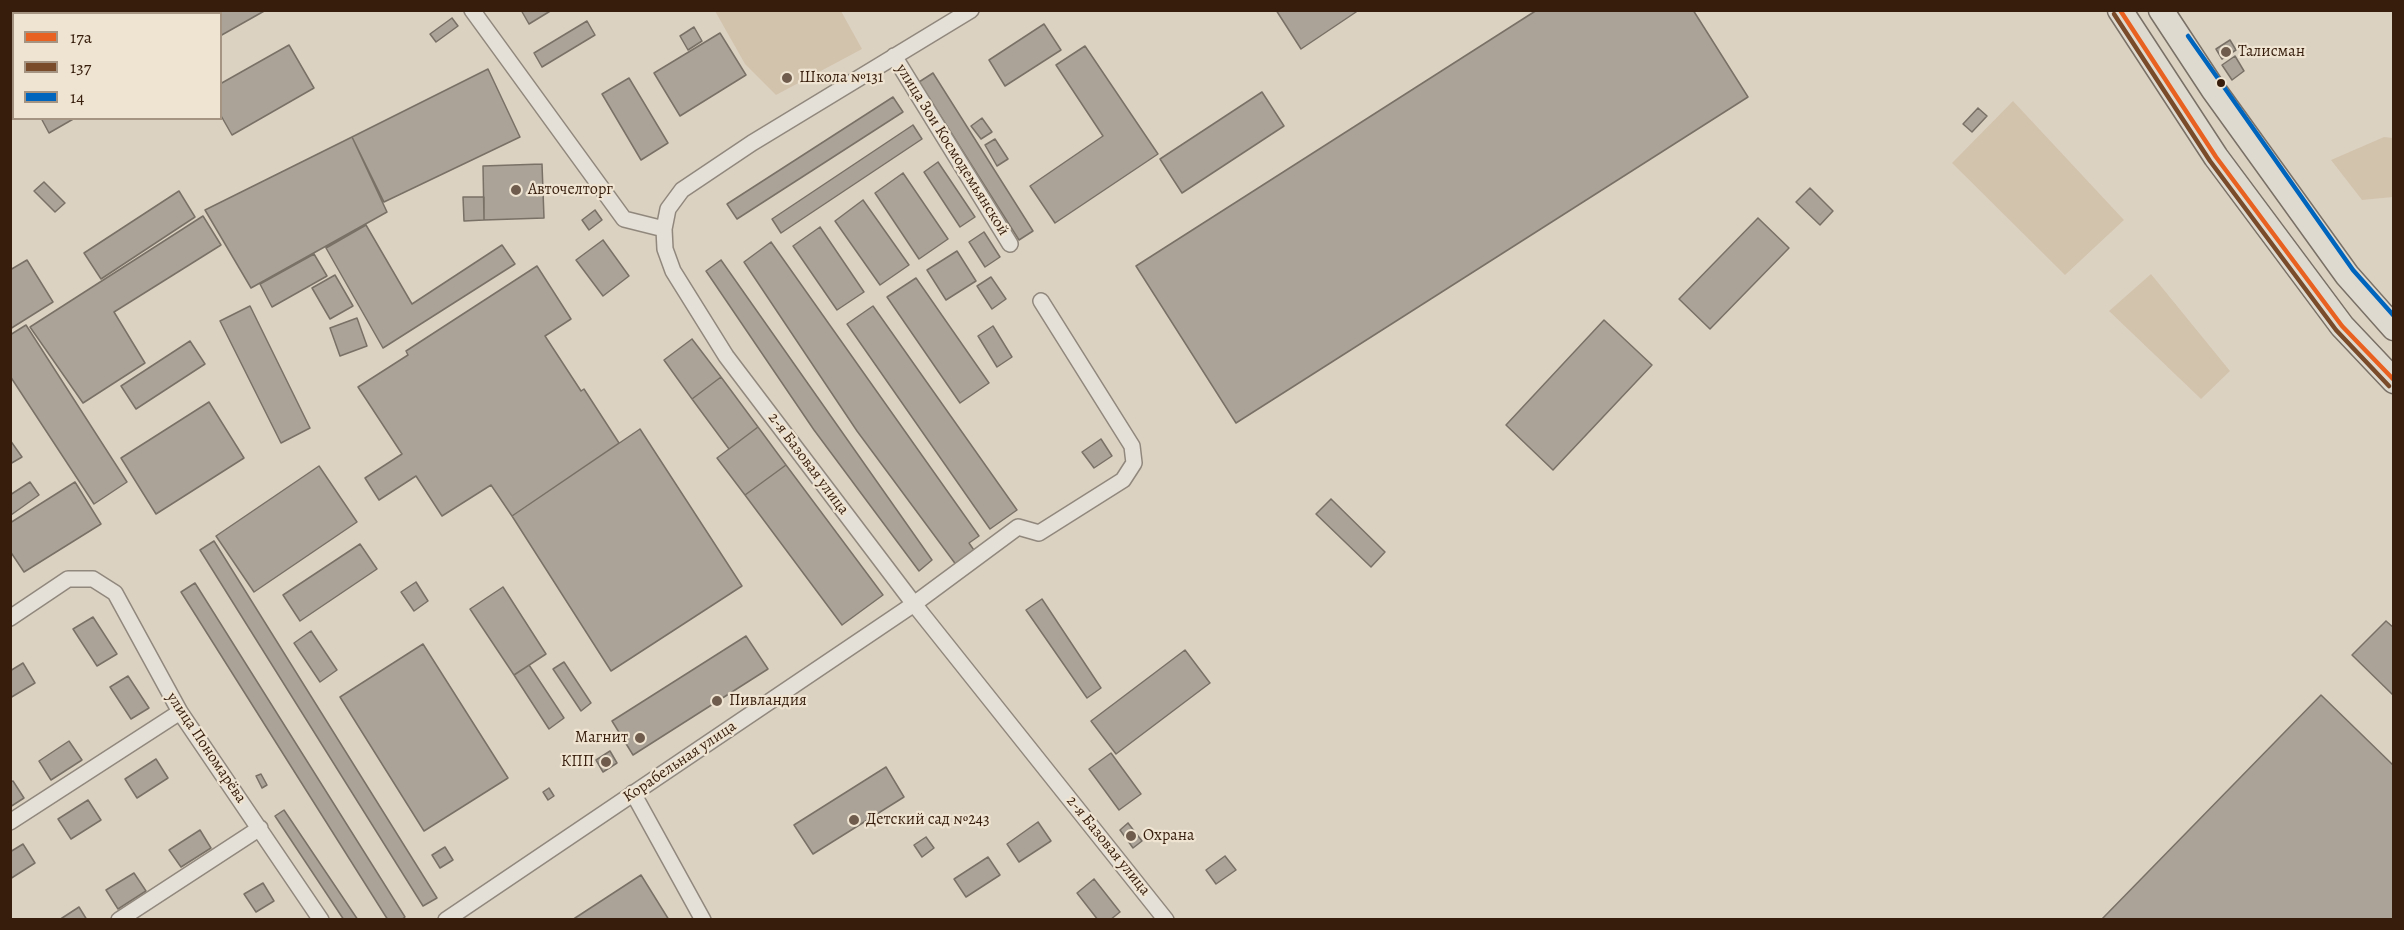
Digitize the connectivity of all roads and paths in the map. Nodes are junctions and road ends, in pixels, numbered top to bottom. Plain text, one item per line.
1 (472, 10) edge
2 (971, 10) edge
3 (2120, 10) edge
4 (2161, 10) edge
5 (894, 56) junction
6 (664, 229) junction
7 (1010, 244) dead end
8 (1041, 302) dead end
9 (2394, 328) edge
10 (2394, 381) edge
11 (914, 603) junction
12 (10, 618) edge
13 (180, 712) junction
14 (633, 793) junction
15 (10, 822) edge
16 (260, 828) junction
17 (119, 920) edge
18 (321, 920) edge
19 (446, 920) edge
20 (703, 920) edge
21 (1166, 920) edge

1 - 6 street
2 - 5 street
3 - 10 main road
4 - 9 main road
5 - 6 street
5 - 7 street, улица Зои Космодемьянской
6 - 11 street, 2-я Базовая улица
8 - 11 street
11 - 14 street, Корабельная улица
11 - 21 street, 2-я Базовая улица
12 - 13 street, улица Пономарёва
13 - 15 street
13 - 16 street, улица Пономарёва
14 - 19 street, Корабельная улица
14 - 20 street
16 - 17 street
16 - 18 street, улица Пономарёва

